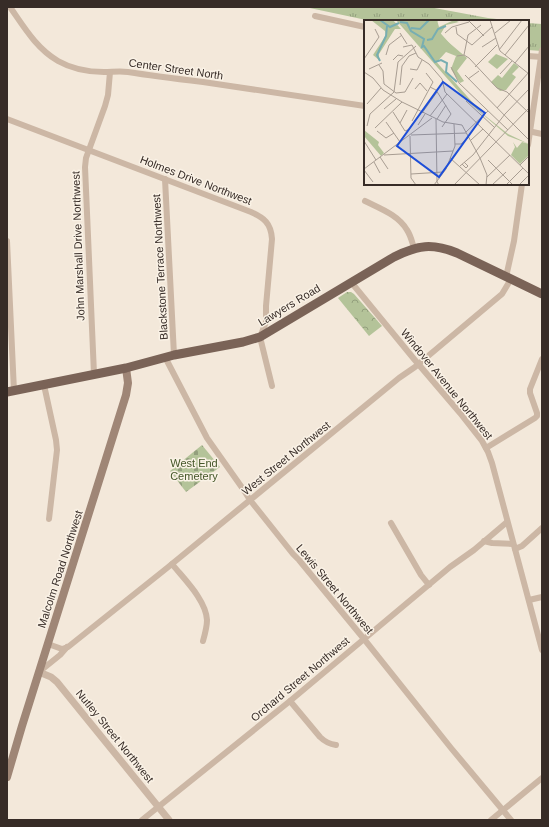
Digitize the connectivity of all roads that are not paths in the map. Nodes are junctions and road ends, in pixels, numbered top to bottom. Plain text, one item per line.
1 (10, 7) edge
2 (315, 16) dead end
3 (364, 27) edge
4 (542, 50) edge
5 (529, 56) edge
6 (542, 57) edge
7 (110, 72) junction
8 (364, 106) edge
9 (7, 119) edge
10 (529, 131) edge
11 (542, 134) edge
12 (89, 150) junction
13 (165, 179) junction
14 (522, 185) edge
15 (365, 201) dead end
16 (7, 241) edge
17 (414, 248) junction
18 (509, 278) junction
19 (351, 282) junction
20 (542, 294) edge
21 (260, 337) junction
22 (174, 355) junction
23 (165, 357) junction
24 (542, 359) edge
25 (418, 364) junction
26 (126, 368) junction
27 (94, 374) junction
28 (44, 385) junction
29 (272, 386) dead end
30 (11, 391) edge
31 (486, 448) junction
32 (250, 500) junction
33 (49, 519) dead end
34 (507, 522) junction
35 (392, 523) dead end
36 (542, 528) edge
37 (484, 541) junction
38 (514, 546) junction
39 (172, 564) junction
40 (429, 585) junction
41 (542, 597) edge
42 (529, 600) junction
43 (364, 639) junction
44 (203, 641) dead end
45 (48, 644) junction
46 (68, 647) junction
47 (542, 650) edge
48 (39, 672) junction
49 (290, 701) junction
50 (336, 745) dead end
51 (8, 773) edge
52 (542, 778) edge
53 (158, 807) junction
54 (503, 810) junction
55 (142, 820) edge
56 (169, 820) edge
57 (491, 820) edge
58 (511, 820) edge

1 - 7 street, Center Street North
2 - 3 street
4 - 6 street
5 - 6 street
6 - 10 street
7 - 8 street, Center Street North
7 - 12 street, John Marshall Drive Northwest
9 - 12 street, Holmes Drive Northwest
10 - 11 street
12 - 13 street, Holmes Drive Northwest
12 - 27 street, John Marshall Drive Northwest
13 - 21 street, Holmes Drive Northwest
13 - 22 street, Blackstone Terrace Northwest
14 - 18 street
15 - 17 street
16 - 30 street
17 - 18 main road, Lawyers Road
17 - 19 main road, Lawyers Road
18 - 20 main road, Lawyers Road
18 - 25 street, West Street Northwest
19 - 21 main road, Lawyers Road
19 - 25 street, Windover Avenue Northwest
21 - 22 main road, Lawyers Road
21 - 29 street
22 - 23 main road, Lawyers Road
23 - 26 main road, Lawyers Road
23 - 32 street, Lewis Street Northwest
24 - 31 street
25 - 31 street, Windover Avenue Northwest
25 - 32 street, West Street Northwest
26 - 27 main road, Lawyers Road
26 - 45 main road, Malcolm Road Northwest
27 - 28 main road, Lawyers Road
28 - 30 main road, Lawyers Road
28 - 33 street
31 - 34 street, Windover Avenue Northwest
32 - 39 street, West Street Northwest
32 - 43 street, Lewis Street Northwest
34 - 37 street, Orchard Street Northwest
34 - 38 street, Windover Avenue Northwest
35 - 40 street
36 - 38 street
37 - 38 street
37 - 40 street, Orchard Street Northwest
38 - 42 street, Windover Avenue Northwest
39 - 44 street
39 - 46 street, West Street Northwest
40 - 43 street, Orchard Street Northwest
41 - 42 street
42 - 47 street, Windover Avenue Northwest
43 - 49 street, Orchard Street Northwest
43 - 54 street, Lewis Street Northwest
45 - 46 street
45 - 48 main road, Malcolm Road Northwest
46 - 48 street, West Street Northwest
48 - 51 main road, Malcolm Road Northwest
48 - 53 street, Nutley Street Northwest
49 - 50 street
49 - 53 street, Orchard Street Northwest
52 - 54 street
53 - 55 street, Orchard Street Northwest
53 - 56 street, Nutley Street Northwest
54 - 57 street
54 - 58 street, Lewis Street Northwest

